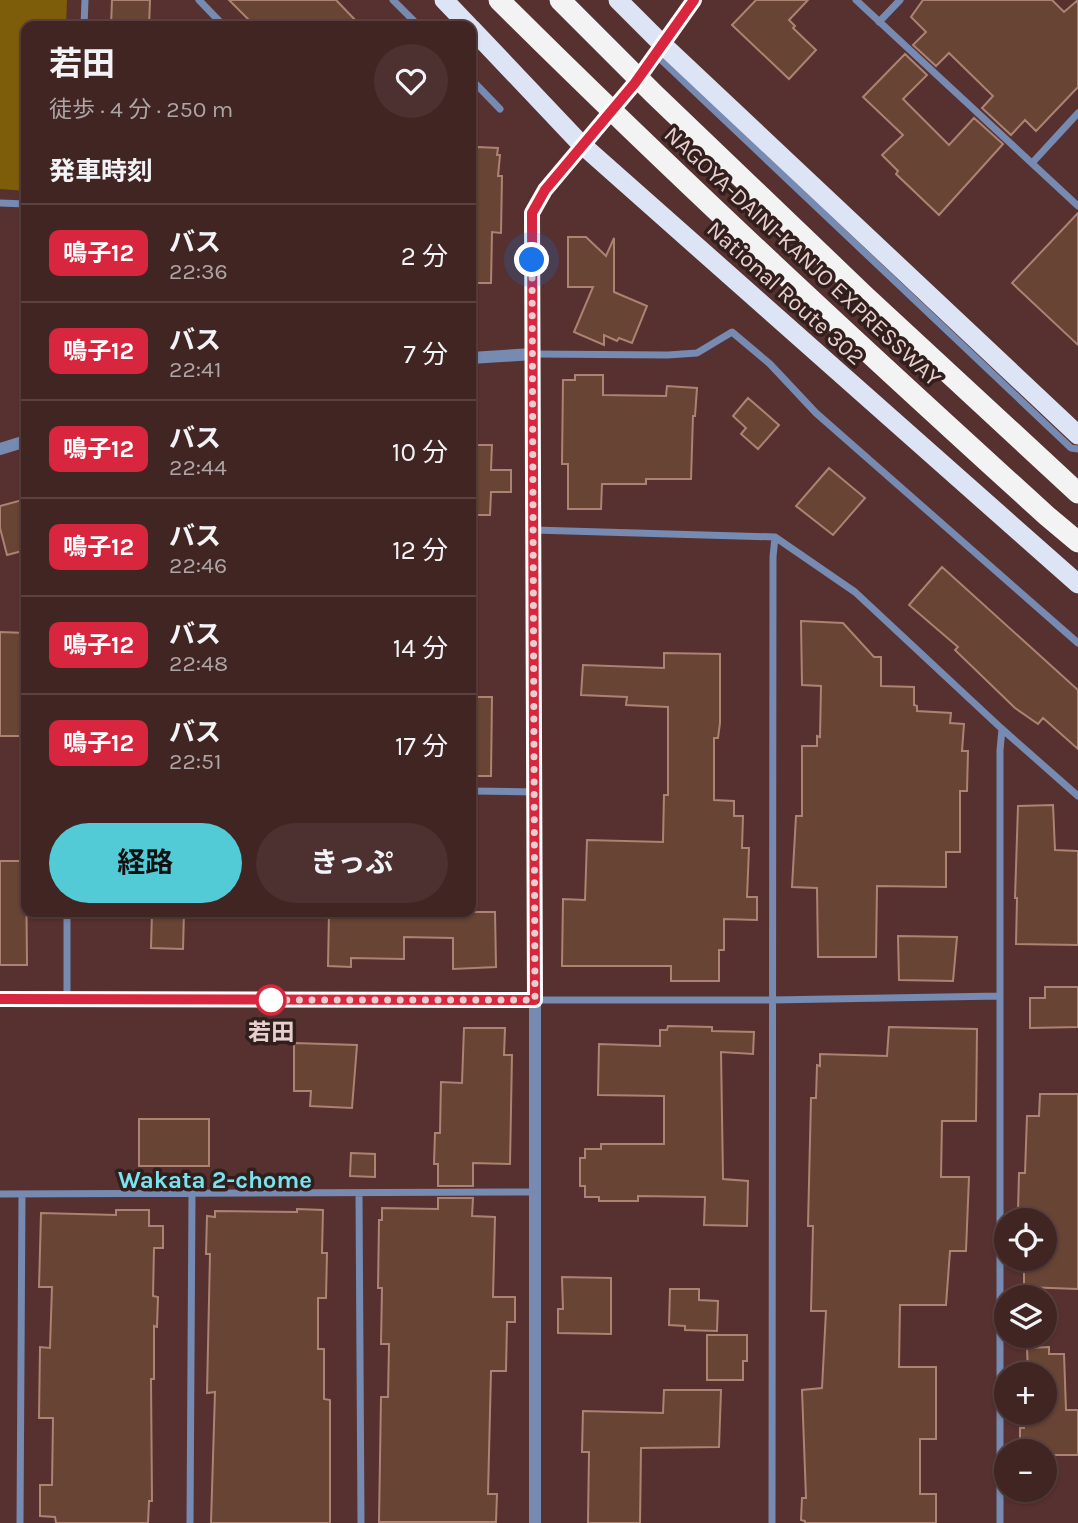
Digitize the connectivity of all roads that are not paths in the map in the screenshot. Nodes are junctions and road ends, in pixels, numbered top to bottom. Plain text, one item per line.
1 (85, 0) edge
2 (199, 0) edge
3 (393, 0) edge
4 (444, 0) edge
5 (499, 0) edge
6 (560, 0) edge
7 (618, 0) edge
8 (694, 0) edge
9 (856, 0) edge
10 (900, 0) edge
11 (84, 21) edge
12 (219, 21) edge
13 (414, 21) edge
14 (464, 21) edge
15 (879, 22) junction
16 (476, 33) edge
17 (655, 54) junction
18 (476, 84) edge
19 (500, 109) dead end
20 (1078, 113) edge
21 (1032, 163) junction
22 (0, 203) edge
23 (21, 204) edge
24 (1078, 206) edge
25 (533, 354) junction
26 (476, 358) edge
27 (1078, 435) edge
28 (21, 443) edge
29 (0, 449) edge
30 (1078, 449) edge
31 (1078, 493) edge
32 (534, 530) junction
33 (775, 537) junction
34 (1078, 542) edge
35 (1078, 584) edge
36 (1078, 643) edge
37 (1002, 729) junction
38 (476, 791) edge
39 (536, 792) junction
40 (1078, 796) edge
41 (67, 917) edge
42 (1000, 996) junction
43 (0, 999) edge
44 (67, 999) junction
45 (535, 1000) junction
46 (772, 1000) junction
47 (536, 1192) junction
48 (359, 1193) junction
49 (0, 1194) edge
50 (22, 1194) junction
51 (192, 1194) junction
52 (20, 1523) edge
53 (190, 1523) edge
54 (361, 1523) edge
55 (535, 1523) edge
56 (772, 1523) edge
57 (1000, 1523) edge

1 - 11 street
2 - 12 street
3 - 13 street
4 - 14 highway, National Route 302
5 - 34 highway, NAGOYA-DAINI-KANJO EXPRESSWAY
6 - 31 highway, NAGOYA-DAINI-KANJO EXPRESSWAY
7 - 27 highway
8 - 17 street
9 - 15 street
10 - 15 street
15 - 21 street
16 - 35 highway, National Route 302
17 - 25 street
17 - 30 street
18 - 19 street
20 - 21 street
21 - 24 street
22 - 23 street
25 - 26 street
25 - 32 street
25 - 36 street
28 - 29 street
32 - 33 street
32 - 39 street
33 - 37 street
33 - 46 street
37 - 40 street
37 - 42 street
38 - 39 street
39 - 45 street
41 - 44 street
42 - 46 street
42 - 57 street
43 - 44 street
44 - 45 street
45 - 46 street
45 - 47 street
46 - 56 street
47 - 48 street
47 - 55 street
48 - 51 street
48 - 54 street
49 - 50 street
50 - 51 street
50 - 52 street
51 - 53 street

